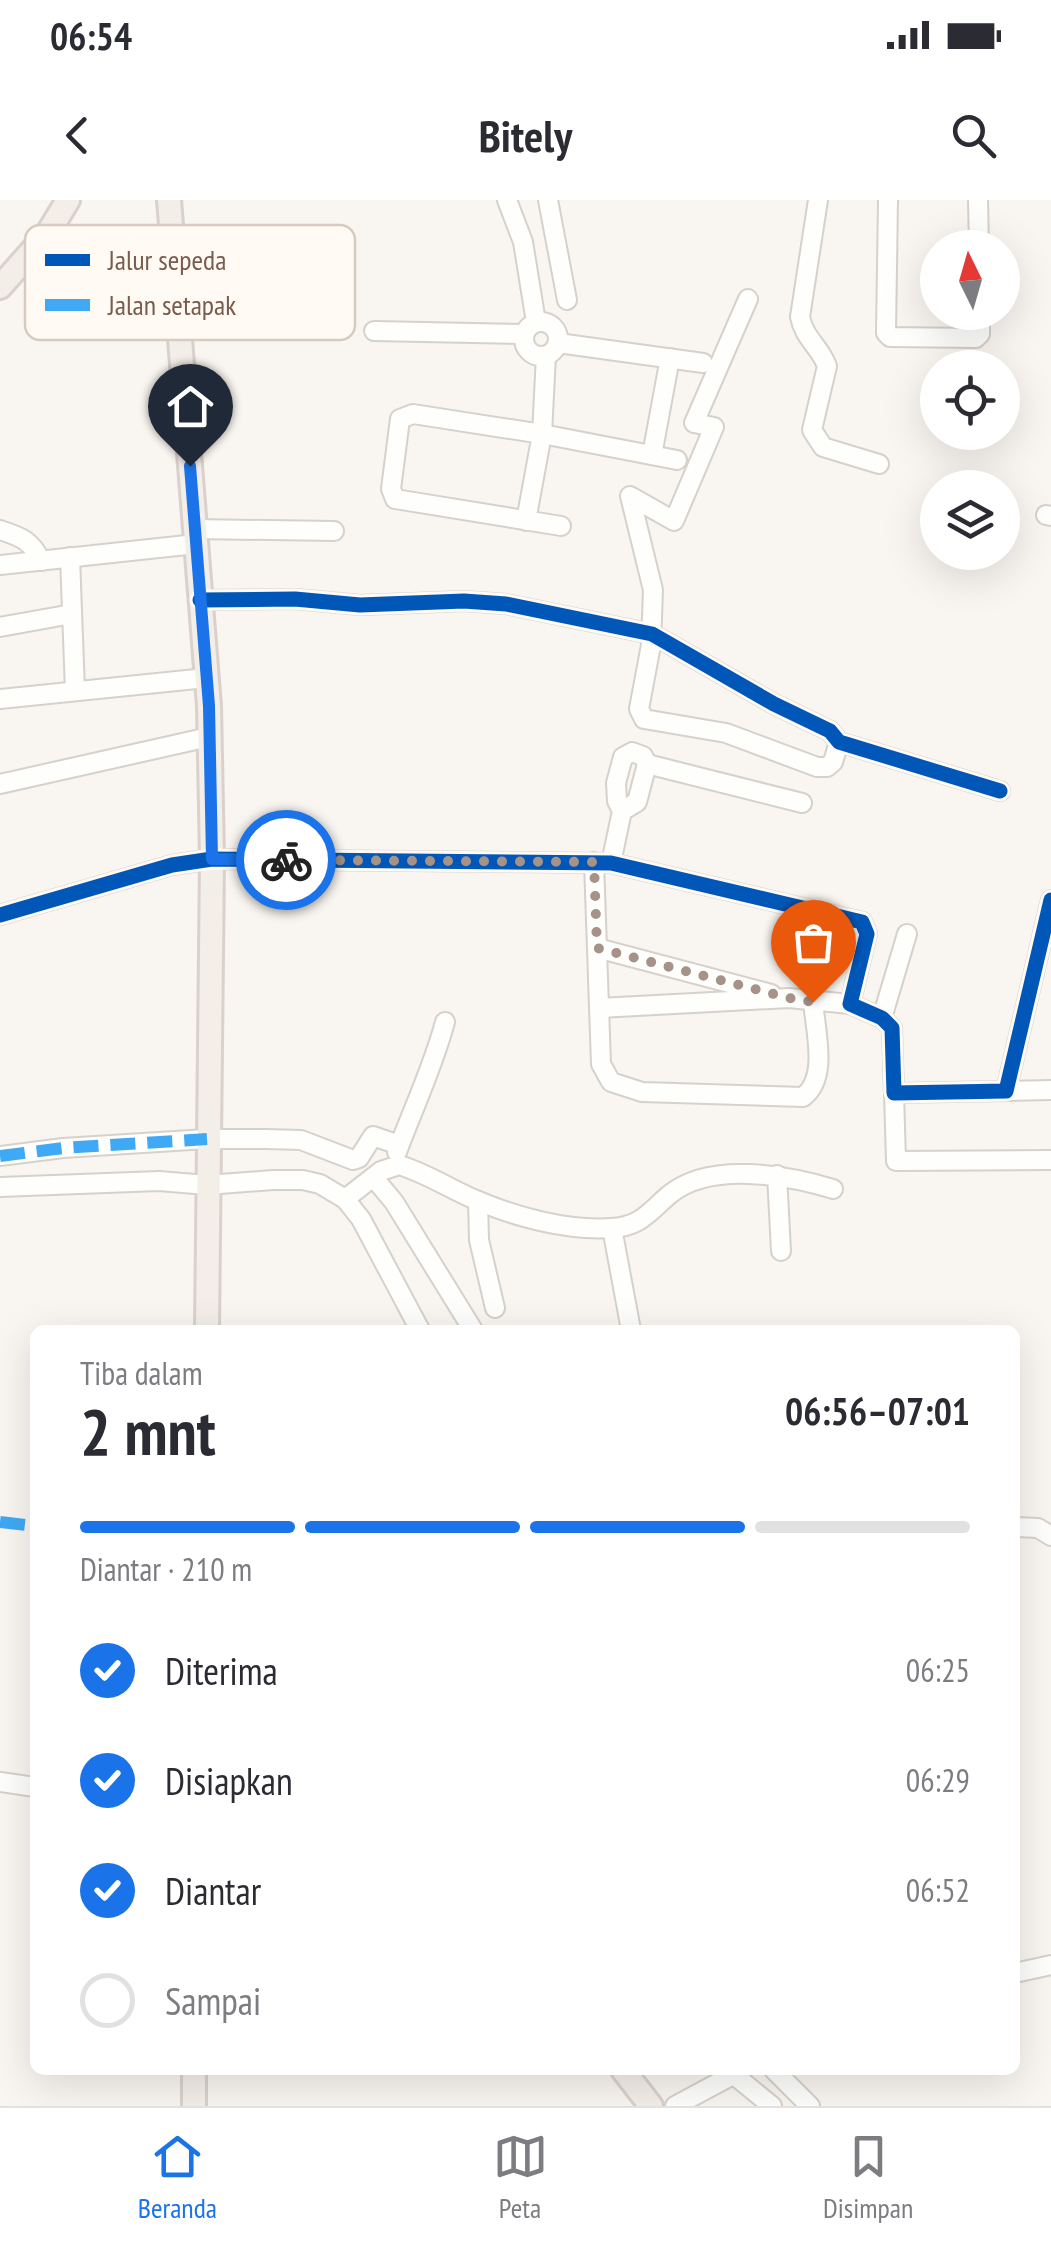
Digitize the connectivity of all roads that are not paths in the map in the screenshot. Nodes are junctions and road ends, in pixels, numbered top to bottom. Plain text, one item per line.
1 (68, 200) edge
2 (169, 200) edge
3 (507, 200) edge
4 (548, 200) edge
5 (818, 200) edge
6 (888, 200) edge
7 (978, 200) edge
8 (53, 225) edge
9 (171, 225) edge
10 (979, 230) edge
11 (25, 258) edge
12 (0, 286) edge
13 (748, 299) dead end
14 (567, 300) dead end
15 (530, 328) junction
16 (980, 330) edge
17 (374, 331) dead end
18 (180, 340) edge
19 (552, 349) junction
20 (670, 358) junction
21 (703, 364) dead end
22 (542, 434) junction
23 (652, 455) junction
24 (677, 460) dead end
25 (879, 464) dead end
26 (526, 521) junction
27 (561, 526) dead end
28 (0, 530) edge
29 (334, 531) dead end
30 (195, 536) junction
31 (70, 557) junction
32 (41, 560) junction
33 (0, 565) edge
34 (200, 600) junction
35 (72, 614) junction
36 (0, 627) edge
37 (652, 634) junction
38 (206, 678) junction
39 (75, 691) junction
40 (0, 699) edge
41 (209, 737) junction
42 (839, 742) junction
43 (0, 784) edge
44 (1000, 791) dead end
45 (802, 803) dead end
46 (212, 859) junction
47 (602, 862) junction
48 (1051, 900) edge
49 (0, 915) edge
50 (908, 934) dead end
51 (597, 948) junction
52 (1045, 948) edge
53 (789, 998) junction
54 (813, 1002) junction
55 (850, 1004) junction
56 (599, 1008) junction
57 (882, 1018) junction
58 (445, 1022) dead end
59 (1051, 1090) edge
60 (1006, 1091) junction
61 (894, 1093) junction
62 (207, 1142) junction
63 (399, 1146) junction
64 (0, 1156) edge
65 (1051, 1160) edge
66 (392, 1166) junction
67 (777, 1175) junction
68 (207, 1182) junction
69 (0, 1187) edge
70 (359, 1188) junction
71 (833, 1189) dead end
72 (478, 1201) junction
73 (612, 1228) junction
74 (781, 1252) dead end
75 (495, 1308) dead end
76 (207, 1325) edge
77 (418, 1325) edge
78 (470, 1325) edge
79 (631, 1325) edge
80 (1020, 1527) edge
81 (1051, 1536) edge
82 (0, 1782) edge
83 (30, 1785) edge
84 (1051, 1965) edge
85 (1020, 1972) edge
86 (194, 2075) edge
87 (627, 2075) edge
88 (728, 2075) edge
89 (739, 2075) edge
90 (779, 2075) edge
91 (194, 2106) edge
92 (651, 2106) edge
93 (676, 2106) edge
94 (772, 2106) edge
95 (810, 2106) edge

1 - 8 main road
2 - 9 main road
3 - 15 street
4 - 14 street
5 - 25 street
6 - 16 street
7 - 10 street
11 - 12 main road
13 - 37 street
15 - 17 street
15 - 19 street
15 - 19 street
18 - 30 main road
19 - 20 street
19 - 22 street
20 - 21 street
20 - 23 street
22 - 23 street
22 - 26 street
22 - 26 street
23 - 24 street
26 - 27 street
28 - 32 street
29 - 30 street
30 - 31 street
30 - 34 main road
31 - 32 street
31 - 35 street
32 - 33 street
34 - 37 street
34 - 38 main road
35 - 36 street
35 - 39 street
37 - 42 street
37 - 42 street
38 - 39 street
38 - 41 main road
39 - 40 street
41 - 43 street
41 - 46 main road
42 - 44 street
45 - 47 street
46 - 47 street
46 - 49 street
46 - 62 main road
47 - 51 street
47 - 55 street
48 - 52 street
50 - 57 street
51 - 53 street
51 - 56 street
52 - 60 street
53 - 54 street
53 - 56 street
54 - 55 street
54 - 56 street
55 - 57 street
57 - 61 street
58 - 63 street
59 - 60 street
60 - 61 street
61 - 65 street
62 - 63 street
62 - 64 street
62 - 68 main road
63 - 66 street
66 - 70 street
66 - 72 street
67 - 71 street
67 - 73 street
67 - 74 street
68 - 69 street
68 - 70 street
68 - 76 main road
70 - 77 street
70 - 78 street
72 - 73 street
72 - 75 street
73 - 79 street
80 - 81 street
82 - 83 street
84 - 85 street
86 - 91 main road
87 - 92 main road
88 - 93 street
89 - 94 street
90 - 95 street

